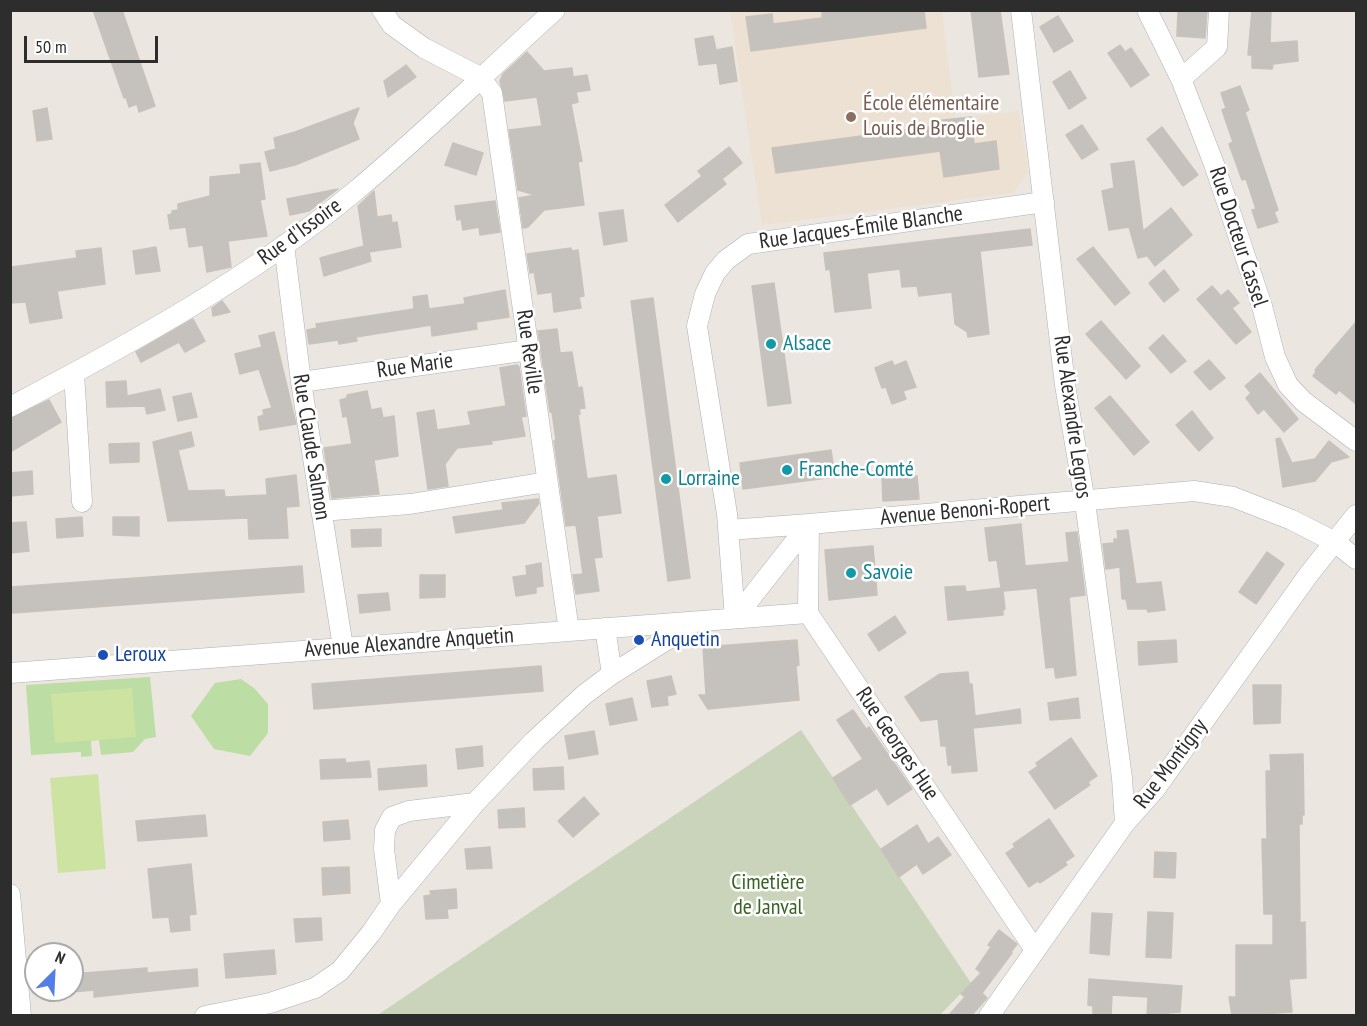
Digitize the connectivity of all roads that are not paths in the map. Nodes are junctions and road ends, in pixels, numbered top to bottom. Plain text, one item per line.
1 (382, 10) edge
2 (555, 10) edge
3 (1021, 10) edge
4 (1219, 10) edge
5 (1152, 14) edge
6 (480, 77) junction
7 (1181, 79) junction
8 (1044, 202) junction
9 (284, 245) junction
10 (529, 350) junction
11 (74, 373) junction
12 (301, 382) junction
13 (10, 406) edge
14 (1356, 441) edge
15 (547, 482) junction
16 (1085, 501) junction
17 (82, 502) dead end
18 (321, 511) junction
19 (1356, 515) edge
20 (809, 524) junction
21 (729, 530) junction
22 (1335, 543) junction
23 (1356, 559) edge
24 (808, 613) junction
25 (735, 618) junction
26 (699, 621) junction
27 (605, 628) junction
28 (569, 630) junction
29 (343, 647) junction
30 (10, 673) edge
31 (612, 674) junction
32 (474, 803) junction
33 (1125, 823) junction
34 (10, 894) edge
35 (390, 904) junction
36 (1035, 950) junction
37 (21, 1016) edge
38 (205, 1016) edge
39 (989, 1016) edge

1 - 6 street
2 - 6 street, Rue d'Issoire
3 - 8 street, Rue Alexandre Legros
4 - 7 street
5 - 7 street, Rue Docteur Cassel
6 - 9 street, Rue d'Issoire
6 - 10 street, Rue Reville
7 - 14 street, Rue Docteur Cassel
8 - 16 street, Rue Alexandre Legros
8 - 21 street, Rue Jacques-Émile Blanche
9 - 11 street, Rue d'Issoire
9 - 12 street, Rue Claude Salmon
10 - 12 street, Rue Marie
10 - 15 street, Rue Reville
11 - 13 street, Rue d'Issoire
11 - 17 street
12 - 18 street, Rue Claude Salmon
15 - 18 street
15 - 28 street, Rue Reville
16 - 20 street, Avenue Benoni-Ropert
16 - 22 street, Avenue Benoni-Ropert
16 - 33 street, Rue Alexandre Legros
18 - 29 street, Rue Claude Salmon
19 - 22 street, Rue Montigny
20 - 21 street, Avenue Benoni-Ropert
20 - 24 street
20 - 25 street
21 - 25 street, Rue Jacques-Émile Blanche
22 - 23 street, Avenue Benoni-Ropert
22 - 33 street, Rue Montigny
24 - 25 street, Avenue Alexandre Anquetin
24 - 36 street, Rue Georges Hue
25 - 26 street, Avenue Alexandre Anquetin
26 - 27 street, Avenue Alexandre Anquetin
26 - 31 street
27 - 28 street, Avenue Alexandre Anquetin
27 - 31 street
28 - 29 street, Avenue Alexandre Anquetin
29 - 30 street, Avenue Alexandre Anquetin
31 - 32 street
32 - 35 street
32 - 35 street
33 - 36 street, Rue Montigny
34 - 37 street
35 - 38 street
36 - 39 street, Rue Montigny

